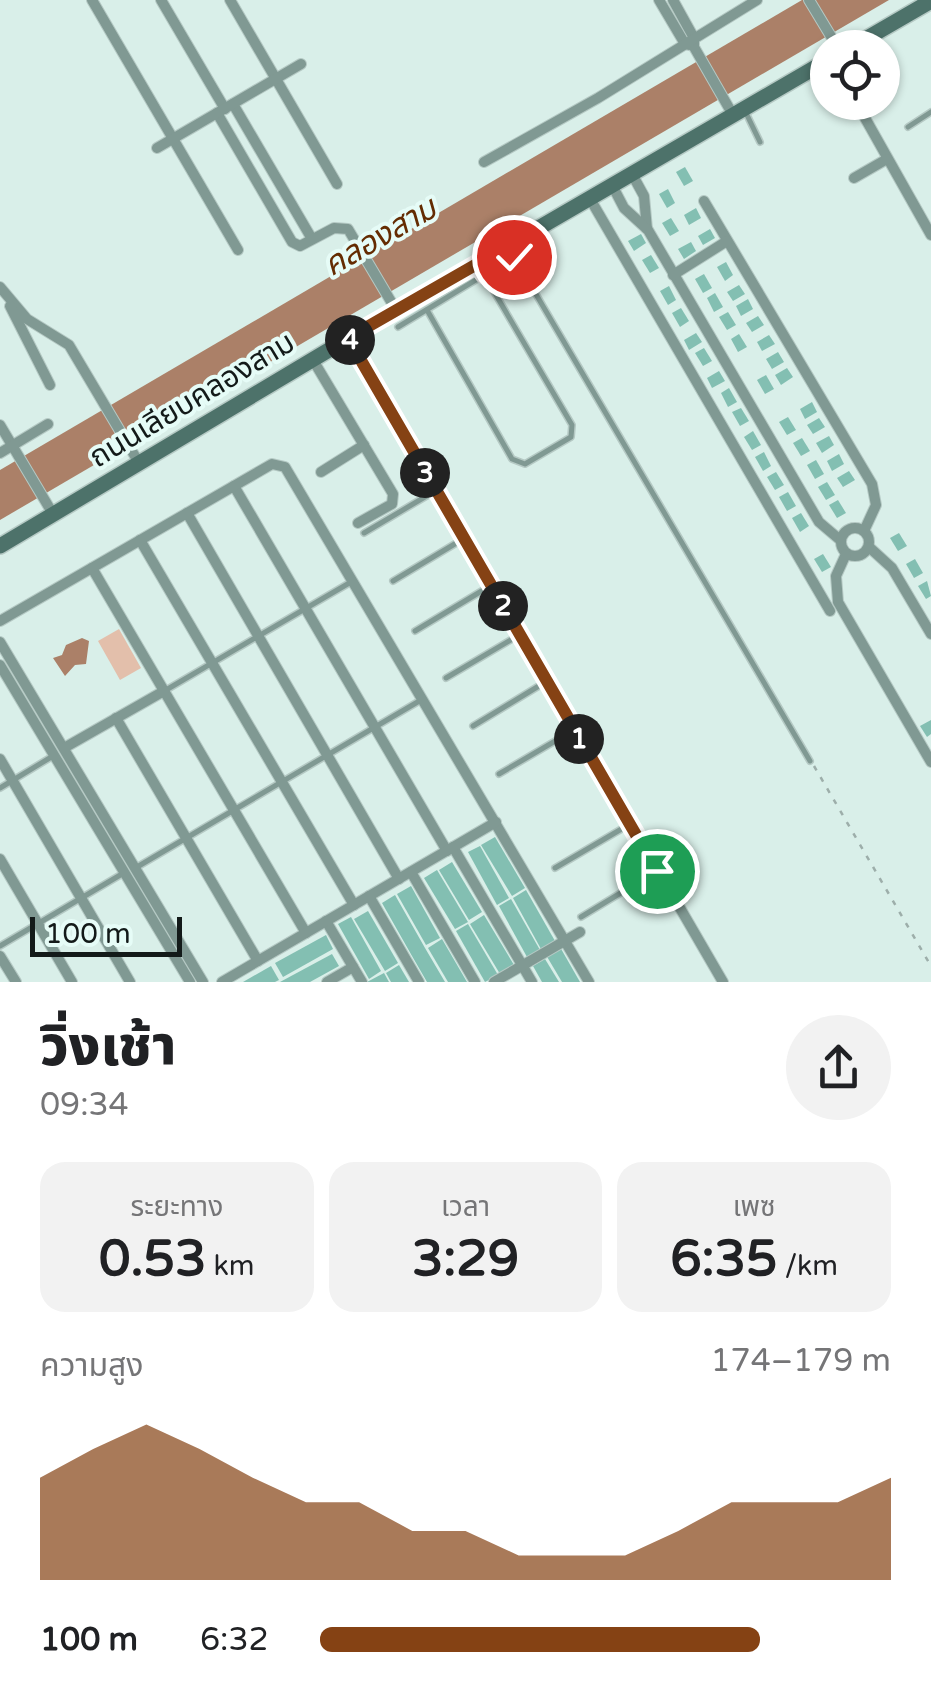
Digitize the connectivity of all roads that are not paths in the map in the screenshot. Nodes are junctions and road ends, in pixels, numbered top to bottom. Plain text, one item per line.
1 (92, 0) edge
2 (161, 0) edge
3 (230, 0) edge
4 (659, 0) edge
5 (672, 0) edge
6 (757, 0) edge
7 (809, 0) edge
8 (931, 1) edge
9 (827, 30) edge
10 (881, 30) edge
11 (692, 45) junction
12 (301, 64) dead end
13 (810, 70) edge
14 (276, 80) junction
15 (225, 109) junction
16 (738, 112) junction
17 (931, 112) edge
18 (866, 120) edge
19 (908, 127) dead end
20 (173, 138) junction
21 (760, 142) dead end
22 (157, 148) dead end
23 (888, 159) junction
24 (484, 162) dead end
25 (632, 174) junction
26 (854, 178) dead end
27 (337, 184) dead end
28 (612, 185) junction
29 (589, 197) junction
30 (704, 201) dead end
31 (648, 230) junction
32 (931, 234) edge
33 (312, 239) junction
34 (727, 241) junction
35 (238, 250) dead end
36 (511, 251) junction
37 (481, 269) junction
38 (674, 275) junction
39 (2, 292) edge
40 (427, 310) junction
41 (394, 311) junction
42 (348, 338) junction
43 (313, 360) junction
44 (50, 385) dead end
45 (0, 424) edge
46 (48, 424) dead end
47 (364, 445) junction
48 (14, 449) junction
49 (0, 453) edge
50 (139, 463) junction
51 (321, 472) dead end
52 (234, 486) junction
53 (435, 491) junction
54 (186, 513) junction
55 (53, 514) junction
56 (361, 528) joint
57 (864, 531) junction
58 (464, 539) junction
59 (840, 539) junction
60 (140, 540) junction
61 (0, 546) edge
62 (869, 547) junction
63 (846, 554) junction
64 (92, 568) junction
65 (354, 581) junction
66 (393, 581) dead end
67 (490, 585) junction
68 (306, 609) junction
69 (830, 611) dead end
70 (0, 621) edge
71 (415, 631) dead end
72 (519, 634) junction
73 (931, 634) edge
74 (258, 636) junction
75 (0, 642) edge
76 (212, 663) junction
77 (0, 664) edge
78 (446, 678) dead end
79 (547, 681) junction
80 (164, 691) junction
81 (423, 699) junction
82 (116, 718) junction
83 (473, 726) dead end
84 (375, 727) junction
85 (574, 730) junction
86 (59, 752) junction
87 (327, 755) junction
88 (0, 759) edge
89 (810, 761) road end
90 (931, 762) edge
91 (499, 774) dead end
92 (13, 781) junction
93 (282, 782) junction
94 (0, 788) edge
95 (234, 810) junction
96 (496, 822) junction
97 (630, 824) junction
98 (186, 838) junction
99 (450, 849) junction
100 (0, 859) edge
101 (555, 868) dead end
102 (131, 869) junction
103 (657, 871) junction
104 (411, 872) junction
105 (399, 879) junction
106 (369, 896) junction
107 (82, 898) junction
108 (354, 905) junction
109 (581, 917) dead end
110 (326, 921) junction
111 (38, 924) junction
112 (580, 932) dead end
113 (306, 933) junction
114 (565, 941) junction
115 (0, 946) edge
116 (0, 956) edge
117 (258, 961) junction
118 (522, 965) junction
119 (353, 966) junction
120 (16, 982) edge
121 (72, 982) edge
122 (130, 982) edge
123 (190, 982) edge
124 (204, 982) edge
125 (222, 982) edge
126 (327, 982) edge
127 (362, 982) edge
128 (419, 982) edge
129 (475, 982) edge
130 (494, 982) edge
131 (532, 982) edge
132 (589, 982) edge
133 (723, 982) edge

1 - 20 street
2 - 15 street
3 - 14 street
4 - 11 street
5 - 11 street
6 - 11 street
7 - 9 street
8 - 10 main road
11 - 16 street
11 - 24 street
12 - 14 street
13 - 16 main road, ถนนเลียบคลองสาม
14 - 15 street
14 - 27 street
15 - 20 street
15 - 33 street
15 - 33 street
16 - 21 lane
16 - 25 main road, ถนนเลียบคลองสาม
17 - 19 lane
18 - 23 street
20 - 22 street
20 - 35 street
23 - 26 street
23 - 32 street
25 - 28 main road, ถนนเลียบคลองสาม
25 - 31 street
28 - 29 main road, ถนนเลียบคลองสาม
28 - 31 street
29 - 36 main road, ถนนเลียบคลองสาม
29 - 69 street
30 - 34 street
31 - 38 street
33 - 41 street
34 - 38 street
34 - 57 street
36 - 37 main road, ถนนเลียบคลองสาม
36 - 89 lane
37 - 40 lane
37 - 40 lane
37 - 41 main road, ถนนเลียบคลองสาม
38 - 59 street
39 - 44 street
39 - 50 street
40 - 41 lane
41 - 42 main road, ถนนเลียบคลองสาม
42 - 43 main road, ถนนเลียบคลองสาม
42 - 53 street
43 - 47 street
43 - 50 main road, ถนนเลียบคลองสาม
45 - 48 street
46 - 48 street
47 - 51 street
47 - 56 street
48 - 49 street
48 - 55 street
50 - 55 main road, ถนนเลียบคลองสาม
52 - 54 street
52 - 65 street
52 - 68 street
53 - 56 lane
53 - 58 street
54 - 60 street
54 - 74 street
55 - 61 main road, ถนนเลียบคลองสาม
57 - 59 street
57 - 62 street
58 - 66 lane
58 - 67 street
59 - 63 street
60 - 64 street
60 - 76 street
62 - 63 street
62 - 73 street
63 - 90 street
64 - 70 street
64 - 80 street
65 - 68 lane
65 - 81 street
67 - 71 lane
67 - 72 street
68 - 74 lane
68 - 84 street
72 - 78 lane
72 - 79 street
74 - 76 lane
74 - 87 street
75 - 86 street
76 - 80 lane
76 - 93 street
77 - 86 street
79 - 83 lane
79 - 85 street
80 - 82 street
80 - 95 street
81 - 84 lane
81 - 96 street
82 - 86 street
82 - 98 street
84 - 87 lane
84 - 99 street
85 - 91 lane
85 - 97 street
86 - 92 lane
86 - 102 street
87 - 93 lane
87 - 105 street
88 - 92 street
92 - 94 lane
92 - 107 street
93 - 95 lane
93 - 108 street
95 - 98 lane
95 - 113 street
96 - 99 street
96 - 114 street
97 - 101 lane
97 - 103 street
98 - 102 lane
98 - 117 street
99 - 104 street
99 - 118 street
100 - 111 street
102 - 107 lane
102 - 123 street
102 - 124 street
103 - 109 lane
103 - 133 street
104 - 105 street
104 - 129 street
105 - 106 street
106 - 108 street
106 - 128 street
107 - 111 lane
107 - 122 street
108 - 110 street
110 - 113 street
110 - 119 street
111 - 115 lane
111 - 121 street
112 - 114 street
113 - 117 street
114 - 118 street
114 - 132 street
116 - 120 street
117 - 125 street
118 - 130 street
118 - 131 street
119 - 126 street
119 - 127 street

